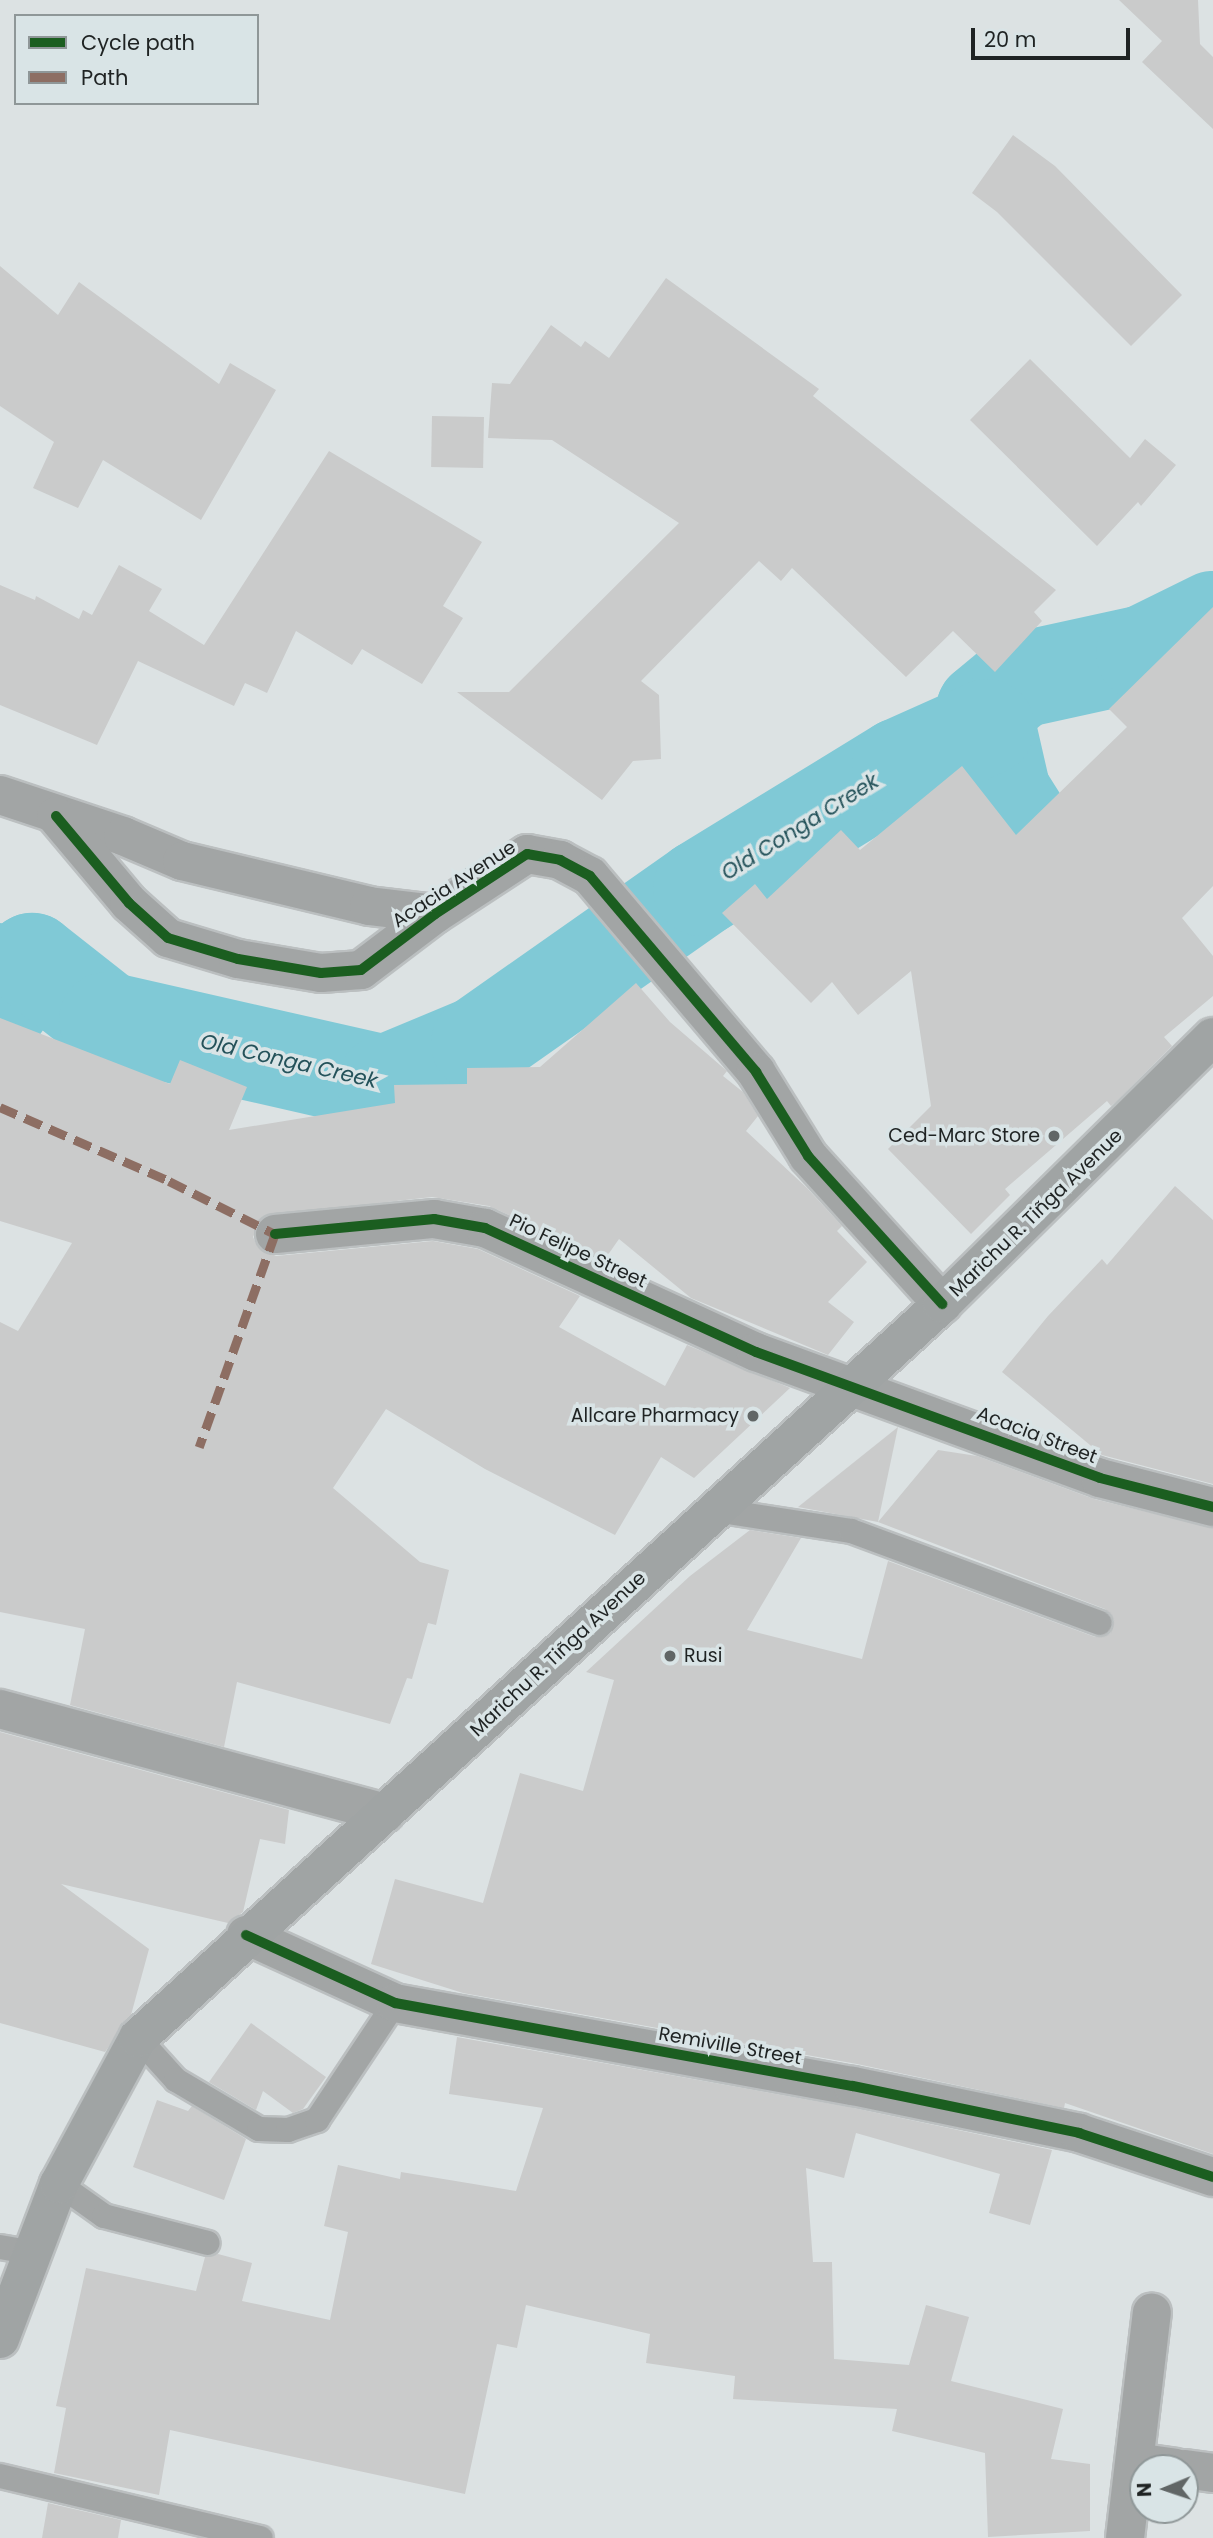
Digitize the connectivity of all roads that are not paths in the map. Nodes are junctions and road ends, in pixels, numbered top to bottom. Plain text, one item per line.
1 (0, 795) edge
2 (56, 816) junction
3 (435, 914) junction
4 (1213, 1037) edge
5 (275, 1234) dead end
6 (942, 1304) junction
7 (852, 1384) junction
8 (1213, 1507) edge
9 (715, 1510) junction
10 (1100, 1623) dead end
11 (0, 1709) edge
12 (385, 1813) junction
13 (247, 1936) junction
14 (396, 2003) junction
15 (138, 2038) junction
16 (1213, 2177) edge
17 (59, 2184) junction
18 (208, 2243) dead end
19 (17, 2250) edge
20 (1152, 2313) dead end
21 (0, 2339) edge
22 (1136, 2454) edge
23 (0, 2476) edge
24 (1129, 2508) edge
25 (261, 2538) edge
26 (1125, 2538) edge

1 - 2 street, Acacia Avenue
2 - 3 street, Acacia Avenue
2 - 3 street, Acacia Avenue
3 - 6 street, Acacia Avenue
4 - 6 main road, Marichu R. Tiñga Avenue
5 - 7 street, Pio Felipe Street
6 - 7 main road, Marichu R. Tiñga Avenue
7 - 8 street, Acacia Street
7 - 9 main road, Marichu R. Tiñga Avenue
9 - 10 lane
9 - 12 main road, Marichu R. Tiñga Avenue
11 - 12 street
12 - 13 main road, Marichu R. Tiñga Avenue
13 - 14 street, Remiville Street
13 - 15 main road, Marichu R. Tiñga Avenue
14 - 15 lane
14 - 16 street, Remiville Street
15 - 17 main road, Marichu R. Tiñga Avenue
17 - 18 lane
17 - 19 main road, Marichu R. Tiñga Avenue
19 - 21 main road, Marichu R. Tiñga Avenue
20 - 22 street
23 - 25 lane
24 - 26 street

